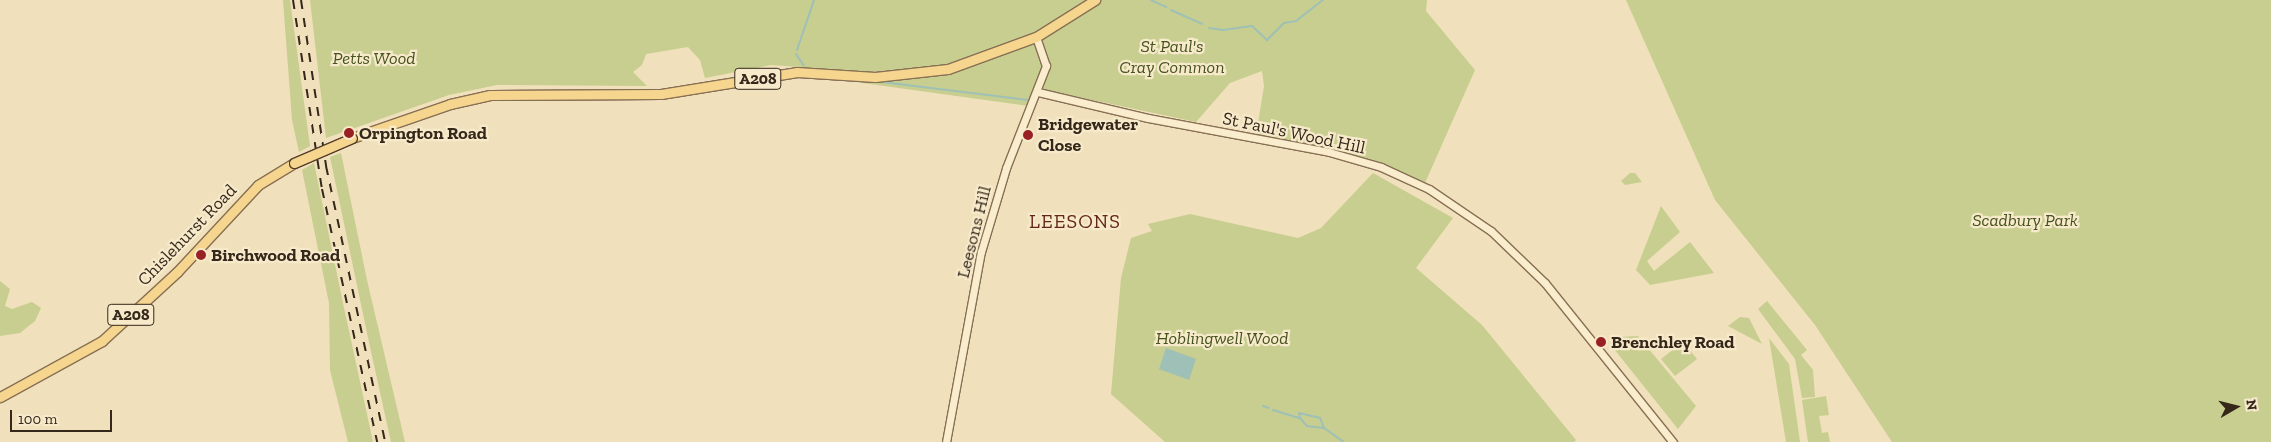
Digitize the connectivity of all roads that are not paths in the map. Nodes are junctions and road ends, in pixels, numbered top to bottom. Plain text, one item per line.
1 (1095, 0) edge
2 (1036, 37) junction
3 (1038, 92) junction
4 (0, 397) edge
5 (946, 442) edge
6 (1673, 442) edge

1 - 2 main road, A208
2 - 3 street, Leesons Hill
2 - 4 main road, Chislehurst Road / A208, bridge
3 - 5 street, Leesons Hill
3 - 6 street, St Paul's Wood Hill

